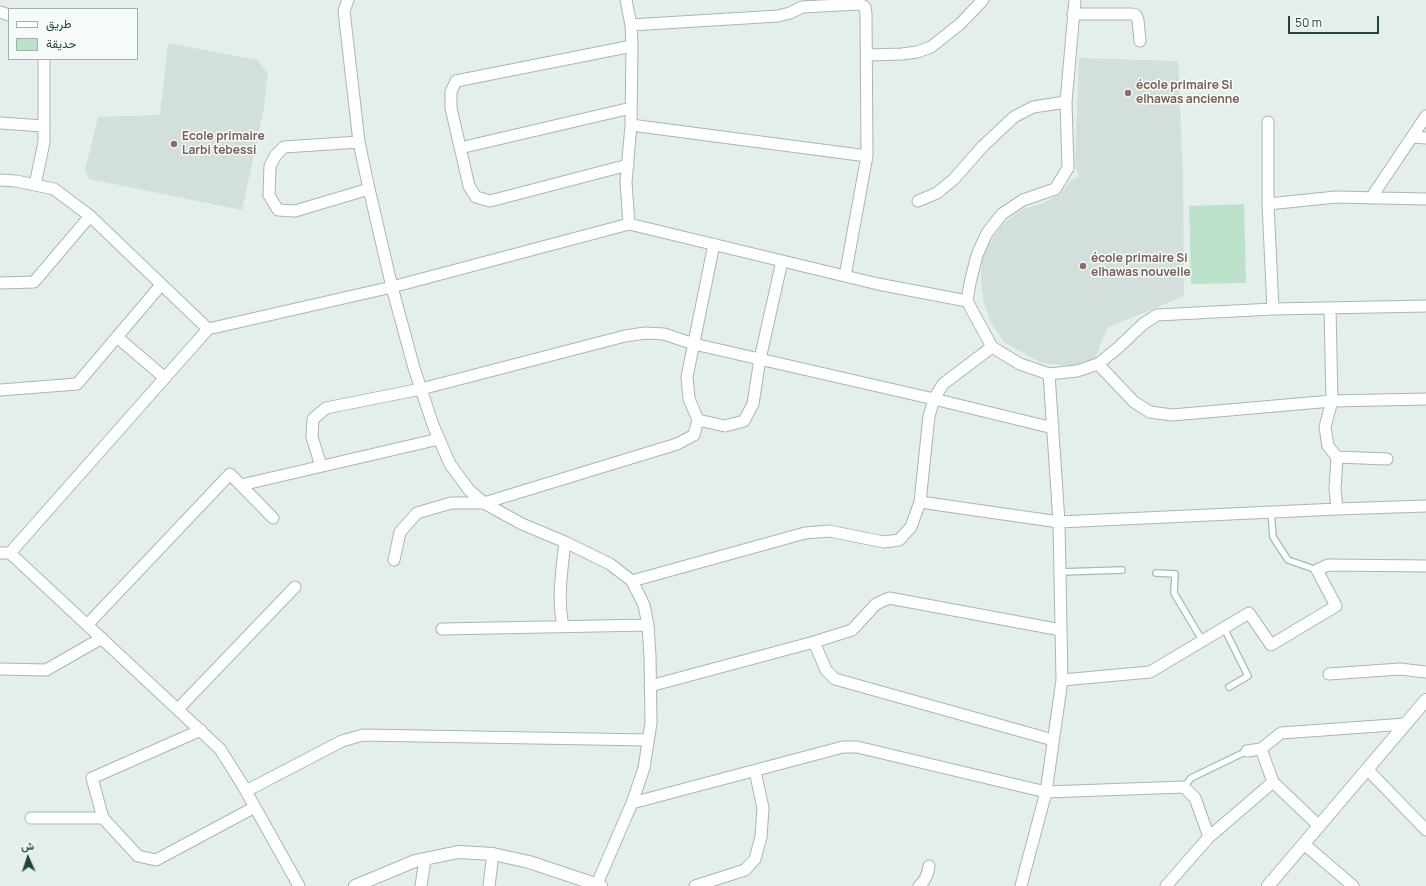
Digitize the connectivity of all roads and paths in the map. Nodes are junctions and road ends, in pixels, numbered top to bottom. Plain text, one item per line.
1 (348, 0) edge
2 (626, 0) edge
3 (983, 0) edge
4 (1075, 0) edge
5 (1073, 14) junction
6 (631, 25) junction
7 (1140, 41) dead end
8 (632, 46) junction
9 (867, 55) junction
10 (44, 60) edge
11 (1066, 102) junction
12 (631, 108) junction
13 (1426, 116) edge
14 (1268, 122) dead end
15 (0, 123) edge
16 (631, 125) junction
17 (44, 126) junction
18 (1412, 137) junction
19 (1426, 138) edge
20 (358, 142) junction
21 (460, 148) junction
22 (867, 156) junction
23 (628, 165) junction
24 (0, 180) edge
25 (35, 185) junction
26 (369, 189) junction
27 (1371, 198) junction
28 (1426, 199) edge
29 (918, 202) dead end
30 (1268, 204) junction
31 (90, 216) junction
32 (629, 224) junction
33 (714, 244) junction
34 (782, 261) junction
35 (845, 276) junction
36 (0, 283) edge
37 (161, 285) junction
38 (392, 288) junction
39 (967, 301) junction
40 (1426, 306) edge
41 (1330, 308) junction
42 (1273, 309) junction
43 (208, 329) junction
44 (117, 337) junction
45 (694, 344) junction
46 (992, 347) junction
47 (760, 359) junction
48 (1098, 364) junction
49 (1050, 374) junction
50 (165, 378) junction
51 (421, 389) junction
52 (0, 390) edge
53 (934, 399) junction
54 (1426, 399) edge
55 (1332, 401) junction
56 (698, 420) junction
57 (1053, 428) junction
58 (439, 439) junction
59 (1337, 457) junction
60 (1387, 459) dead end
61 (321, 466) junction
62 (241, 485) junction
63 (484, 502) junction
64 (920, 502) junction
65 (1426, 506) edge
66 (1337, 509) junction
67 (1271, 512) junction
68 (273, 518) dead end
69 (1059, 522) junction
70 (564, 542) junction
71 (5, 553) edge
72 (394, 560) dead end
73 (1426, 566) edge
74 (1122, 570) dead end
75 (1317, 570) junction
76 (1060, 572) junction
77 (1156, 573) dead end
78 (632, 581) junction
79 (295, 587) dead end
80 (87, 625) junction
81 (648, 625) junction
82 (563, 626) junction
83 (1223, 628) junction
84 (442, 629) dead end
85 (1061, 630) junction
86 (102, 638) junction
87 (1202, 640) junction
88 (814, 642) junction
89 (0, 669) edge
90 (1426, 672) edge
91 (1329, 674) dead end
92 (1062, 680) junction
93 (650, 686) junction
94 (1229, 687) dead end
95 (1426, 700) edge
96 (178, 709) junction
97 (1406, 724) junction
98 (200, 730) junction
99 (648, 740) junction
100 (1053, 740) junction
101 (1261, 749) junction
102 (1247, 751) joint
103 (1367, 769) junction
104 (754, 771) junction
105 (1274, 782) junction
106 (1184, 787) junction
107 (246, 791) junction
108 (1046, 792) junction
109 (632, 803) junction
110 (255, 807) junction
111 (31, 818) dead end
112 (103, 818) junction
113 (1319, 826) junction
114 (1426, 830) edge
115 (1209, 837) junction
116 (1304, 844) junction
117 (493, 854) junction
118 (425, 859) junction
119 (929, 866) dead end
120 (584, 883) edge
121 (599, 885) edge
122 (299, 886) edge
123 (355, 886) edge
124 (421, 886) edge
125 (489, 886) edge
126 (695, 886) edge
127 (919, 886) edge
128 (1021, 886) edge
129 (1166, 886) edge
130 (1268, 886) edge
131 (1353, 886) edge

1 - 20 street
2 - 6 street
3 - 9 street
4 - 5 street
5 - 7 street
5 - 11 street
6 - 8 street
6 - 9 street
8 - 12 street
8 - 21 street
9 - 22 street
10 - 17 street
11 - 29 street
11 - 39 street
12 - 16 street
12 - 21 street
13 - 18 street
14 - 30 street
15 - 17 street
16 - 22 street
16 - 23 street
17 - 25 street
18 - 19 street
18 - 27 street
20 - 26 street
20 - 26 street
21 - 23 street
22 - 35 street
23 - 32 street
24 - 25 street
25 - 31 street
26 - 38 street
27 - 28 street
27 - 30 street
30 - 42 street
31 - 36 street
31 - 37 street
32 - 33 street
32 - 38 street
33 - 34 street
33 - 45 street
34 - 35 street
34 - 47 street
35 - 39 street
37 - 43 street
37 - 44 street
38 - 43 street
38 - 51 street
39 - 46 street
40 - 41 street
41 - 42 street
41 - 55 street
42 - 48 street
43 - 50 street
44 - 50 street
44 - 52 street
45 - 47 street
45 - 51 street
45 - 56 street
46 - 49 street
46 - 53 street
47 - 53 street
47 - 56 street
48 - 49 street
48 - 55 street
49 - 57 street
50 - 71 street
51 - 58 street
51 - 61 street
53 - 57 street
53 - 64 street
54 - 55 street
55 - 59 street
56 - 63 street
57 - 69 street
58 - 61 street
58 - 63 street
59 - 60 street
59 - 66 street
61 - 62 street
62 - 68 street
62 - 80 street
63 - 70 street
63 - 72 street
64 - 69 street
64 - 78 street
65 - 66 street
66 - 67 street
67 - 69 street
67 - 75 lane
69 - 76 street
70 - 78 street
70 - 82 street
71 - 80 street
73 - 75 street
74 - 76 lane
75 - 83 street
76 - 85 street
77 - 87 lane
78 - 81 street
79 - 96 street
80 - 86 street
81 - 82 street
81 - 93 street
82 - 84 street
83 - 87 street
83 - 94 lane
85 - 88 street
85 - 92 street
86 - 89 street
86 - 96 street
87 - 92 street
88 - 93 street
88 - 100 street
90 - 91 street
92 - 100 street
93 - 99 street
95 - 97 street
96 - 98 street
97 - 101 street
97 - 103 street
98 - 107 street
98 - 112 street
99 - 107 street
99 - 109 street
100 - 108 street
101 - 102 street
101 - 105 street
102 - 106 lane
103 - 113 street
103 - 114 street
104 - 108 street
104 - 109 street
104 - 126 street
105 - 113 street
105 - 115 street
106 - 108 street
106 - 115 street
107 - 110 street
108 - 128 street
109 - 121 street
110 - 112 street
110 - 122 street
111 - 112 street
113 - 116 street
115 - 129 street
116 - 130 street
116 - 131 street
117 - 118 street
117 - 120 street
117 - 125 street
118 - 123 street
118 - 124 street
119 - 127 street
120 - 121 street

